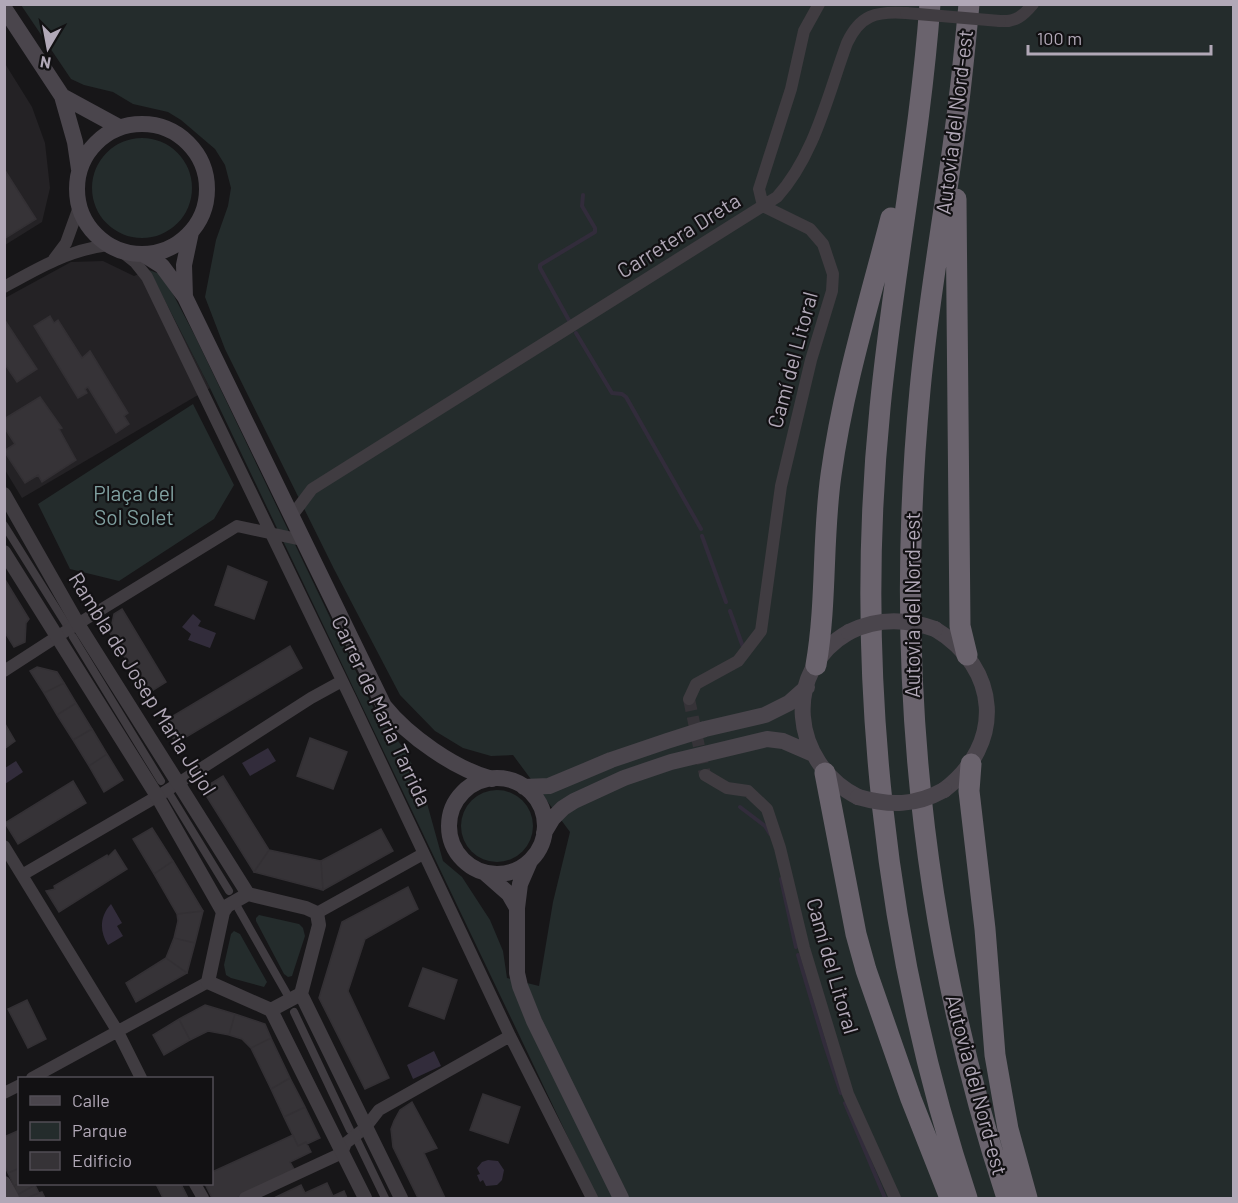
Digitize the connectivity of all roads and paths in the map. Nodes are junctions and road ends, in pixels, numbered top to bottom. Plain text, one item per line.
1 (819, 4) edge
2 (930, 4) edge
3 (969, 4) edge
4 (1033, 4) edge
5 (4, 8) edge
6 (63, 96) junction
7 (918, 116) junction
8 (119, 127) junction
9 (956, 129) junction
10 (79, 170) junction
11 (763, 206) junction
12 (79, 207) junction
13 (191, 232) junction
14 (114, 248) junction
15 (143, 254) junction
16 (54, 259) junction
17 (4, 287) edge
18 (184, 297) junction
19 (4, 494) edge
20 (291, 517) junction
21 (4, 525) edge
22 (272, 533) junction
23 (302, 540) junction
24 (4, 552) edge
25 (69, 630) junction
26 (967, 655) junction
27 (816, 665) junction
28 (4, 671) edge
29 (342, 681) junction
30 (807, 687) junction
31 (689, 699) dead end
32 (813, 754) junction
33 (445, 758) junction
34 (971, 764) junction
35 (825, 773) junction
36 (705, 775) dead end
37 (492, 779) junction
38 (161, 781) dead end
39 (524, 787) junction
40 (168, 791) junction
41 (455, 804) junction
42 (544, 833) junction
43 (4, 846) edge
44 (423, 854) junction
45 (530, 861) junction
46 (484, 872) junction
47 (22, 875) junction
48 (229, 891) dead end
49 (248, 894) junction
50 (238, 908) dead end
51 (518, 908) junction
52 (223, 912) junction
53 (317, 913) junction
54 (208, 982) junction
55 (294, 994) junction
56 (271, 1010) junction
57 (294, 1012) dead end
58 (118, 1032) junction
59 (510, 1036) junction
60 (34, 1077) edge
61 (140, 1077) edge
62 (18, 1086) edge
63 (4, 1093) edge
64 (365, 1128) junction
65 (350, 1130) dead end
66 (357, 1140) dead end
67 (342, 1153) junction
68 (4, 1183) edge
69 (12, 1198) edge
70 (245, 1198) edge
71 (365, 1198) edge
72 (385, 1198) edge
73 (401, 1198) edge
74 (592, 1198) edge
75 (621, 1198) edge
76 (895, 1198) edge
77 (950, 1198) edge
78 (966, 1198) edge
79 (1007, 1198) edge
80 (1027, 1198) edge

1 - 11 street
2 - 7 highway, Autovia del Nord-est
3 - 9 highway, Autovia del Nord-est
4 - 11 street, Carretera Dreta, bridge
5 - 6 main road
6 - 8 main road
6 - 10 main road
7 - 27 highway
7 - 78 highway, Autovia del Nord-est
8 - 10 main road
8 - 13 main road
9 - 26 highway
9 - 79 highway, Autovia del Nord-est
10 - 12 main road
11 - 20 street, Carretera Dreta
11 - 31 street, Camí del Litoral
12 - 14 main road
12 - 16 street
13 - 15 main road
13 - 18 main road
14 - 15 main road
14 - 16 street
14 - 22 street, Carrer de Maria Tarrida
15 - 18 main road, Carrer de Maria Tarrida
16 - 17 street
18 - 20 main road, Carrer de Maria Tarrida
19 - 25 street, Rambla de Josep Maria Jujol
20 - 23 main road, Carrer de Maria Tarrida
21 - 25 street, Rambla de Josep Maria Jujol
22 - 23 street
22 - 25 street
22 - 29 street, Carrer de Maria Tarrida
23 - 33 main road, Carrer de Maria Tarrida
24 - 25 street, Rambla de Josep Maria Jujol
25 - 28 street
25 - 38 street, Rambla de Josep Maria Jujol
25 - 40 street, Rambla de Josep Maria Jujol
25 - 40 street, Rambla de Josep Maria Jujol
26 - 27 main road, bridge
26 - 34 main road
27 - 30 main road
29 - 40 street
29 - 44 street, Carrer de Maria Tarrida
30 - 32 main road
30 - 39 main road
32 - 35 main road
32 - 42 main road
33 - 37 main road, Carrer de Maria Tarrida
33 - 41 main road, Carrer de Maria Tarrida
34 - 35 main road, bridge
34 - 80 highway
35 - 77 highway
36 - 76 street, Camí del Litoral
37 - 39 main road
37 - 41 main road
39 - 42 main road
40 - 47 street
40 - 48 street, Rambla de Josep Maria Jujol
40 - 49 street, Rambla de Josep Maria Jujol
40 - 52 street, Rambla de Josep Maria Jujol
41 - 46 main road
42 - 45 main road
43 - 47 street
44 - 53 street
44 - 59 street, Carrer de Maria Tarrida
45 - 46 main road
45 - 51 main road
46 - 51 main road
47 - 58 street
49 - 52 street
49 - 53 street
50 - 55 street
51 - 75 main road
52 - 54 street
53 - 55 street
54 - 56 street
54 - 58 street
55 - 56 street
55 - 64 street
56 - 67 street
57 - 65 street
58 - 60 street
58 - 61 street
59 - 64 street
59 - 74 street, Carrer de Maria Tarrida
62 - 63 street
64 - 67 street
64 - 73 street
66 - 72 street
67 - 70 street
67 - 71 street
68 - 69 street

